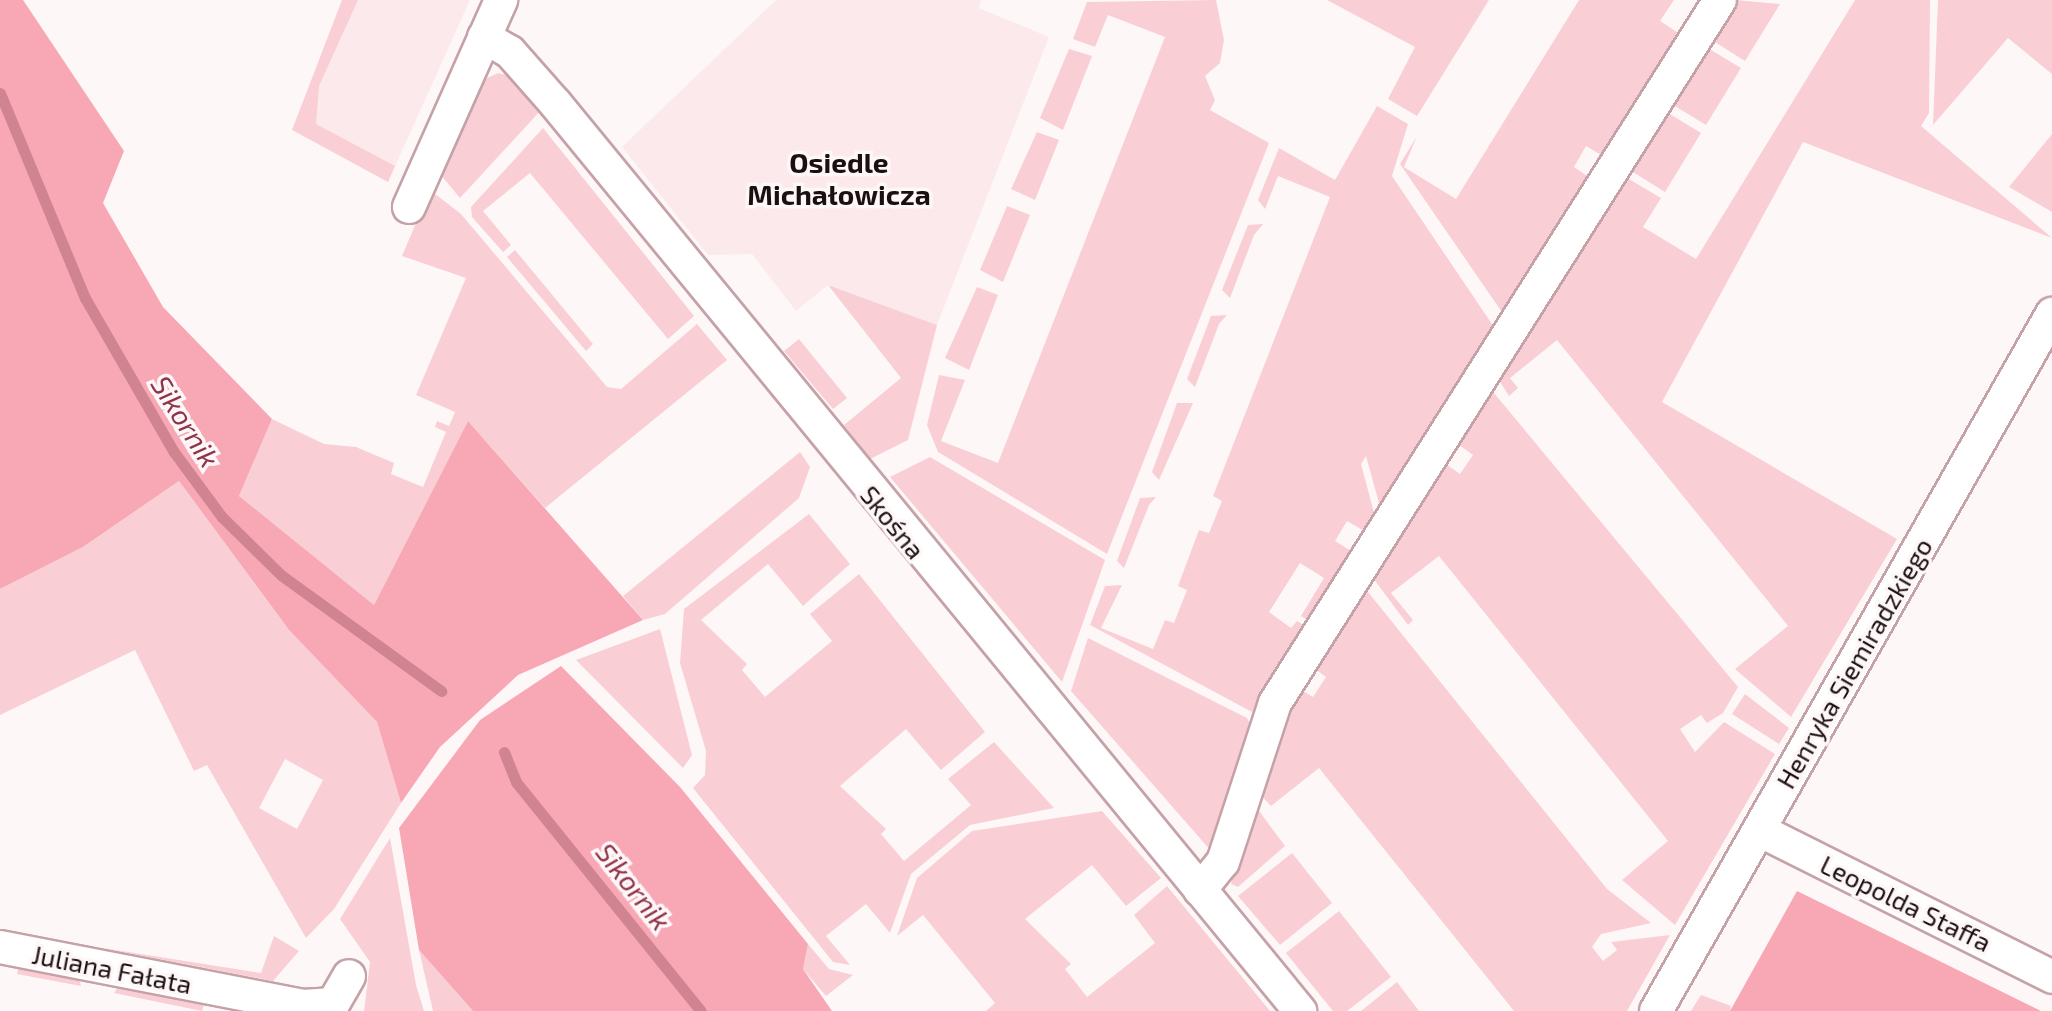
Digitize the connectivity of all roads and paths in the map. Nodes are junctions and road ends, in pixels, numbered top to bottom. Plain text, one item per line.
1 (501, 0) edge
2 (1720, 0) edge
3 (484, 37) junction
4 (409, 207) dead end
5 (2052, 314) edge
6 (1759, 830) junction
7 (1200, 890) junction
8 (0, 947) edge
9 (349, 976) dead end
10 (2052, 977) edge
11 (1300, 1011) edge
12 (1656, 1011) edge

1 - 3 street
2 - 7 street
3 - 4 street
3 - 7 street, Skośna
5 - 6 street, Henryka Siemiradzkiego
6 - 10 street, Leopolda Staffa
6 - 12 street, Henryka Siemiradzkiego
7 - 11 street, Skośna
8 - 9 street, Juliana Fałata

